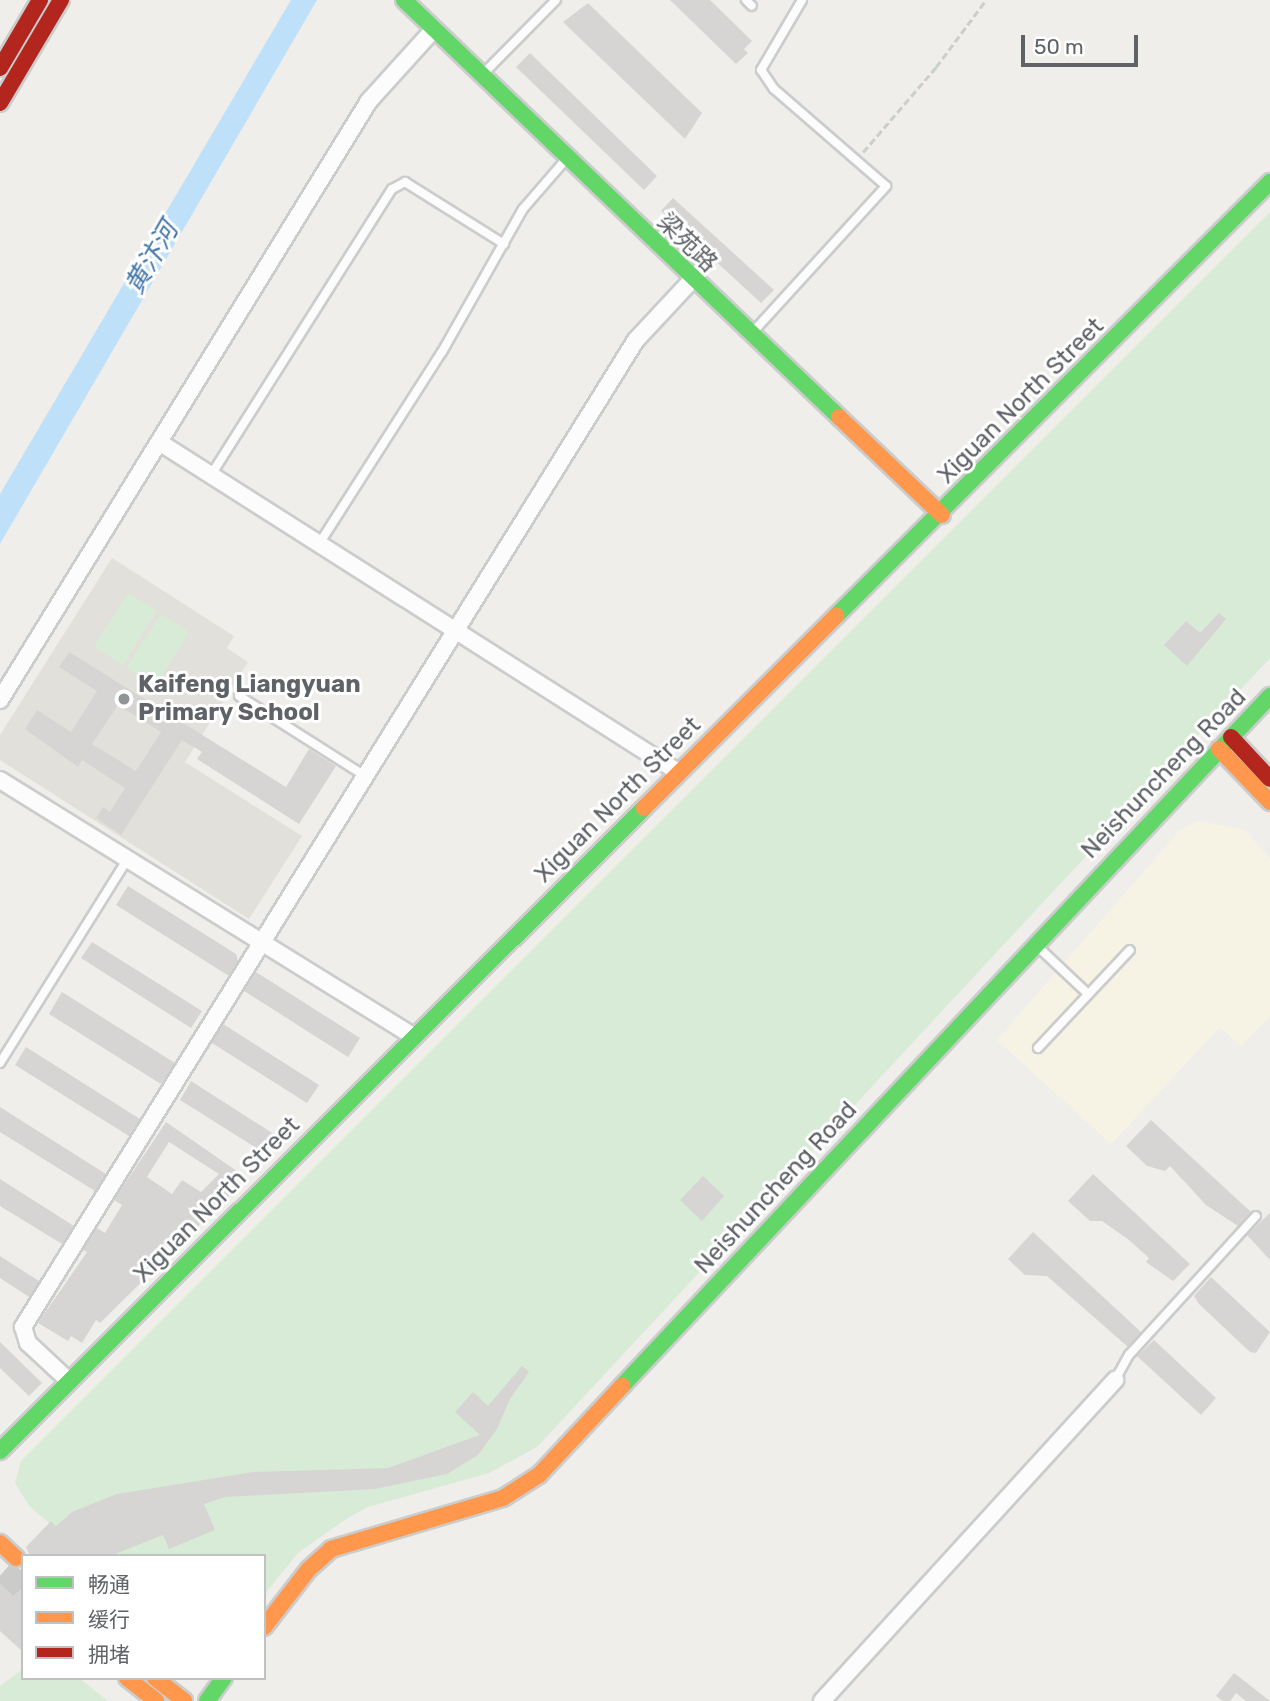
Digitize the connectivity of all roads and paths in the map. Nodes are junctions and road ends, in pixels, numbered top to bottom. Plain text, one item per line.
1 (40, 0) edge
2 (61, 0) edge
3 (404, 0) edge
4 (556, 0) edge
5 (803, 0) edge
6 (986, 0) edge
7 (434, 29) junction
8 (0, 68) edge
9 (481, 75) junction
10 (0, 103) edge
11 (567, 158) junction
12 (856, 160) junction
13 (1270, 182) edge
14 (504, 244) junction
15 (692, 280) junction
16 (750, 335) junction
17 (159, 442) junction
18 (211, 475) junction
19 (942, 515) junction
20 (319, 544) junction
21 (455, 631) junction
22 (239, 696) dead end
23 (1270, 696) edge
24 (0, 700) edge
25 (1225, 743) junction
26 (678, 772) junction
27 (365, 776) junction
28 (1270, 779) edge
29 (0, 780) edge
30 (1270, 802) edge
31 (127, 860) junction
32 (1034, 943) junction
33 (264, 944) junction
34 (1130, 950) dead end
35 (1088, 994) junction
36 (414, 1036) junction
37 (1038, 1048) dead end
38 (0, 1063) edge
39 (1256, 1216) dead end
40 (1115, 1380) joint
41 (69, 1381) junction
42 (0, 1451) edge
43 (0, 1543) edge
44 (16, 1558) dead end
45 (266, 1624) edge
46 (130, 1680) edge
47 (158, 1680) edge
48 (223, 1680) edge
49 (156, 1701) edge
50 (184, 1701) edge
51 (207, 1701) edge
52 (822, 1701) edge

1 - 8 street
2 - 10 street
3 - 7 street, 梁苑路
4 - 9 lane
5 - 12 lane
6 - 12 path
7 - 9 street, 梁苑路
7 - 17 street
9 - 11 street, 梁苑路
11 - 14 lane
11 - 15 street, 梁苑路
12 - 16 lane
13 - 19 street, Xiguan North Street
14 - 18 lane
14 - 20 lane
15 - 16 street, 梁苑路
15 - 21 street
16 - 19 street, 梁苑路
17 - 18 street
17 - 24 street
18 - 20 street
19 - 26 street, Xiguan North Street
20 - 21 street
21 - 26 street
21 - 27 street
22 - 27 lane
23 - 25 street, Neishuncheng Road
25 - 28 street
25 - 30 street
25 - 32 street, Neishuncheng Road
26 - 36 street, Xiguan North Street
27 - 33 street
29 - 31 street
31 - 33 street
31 - 38 lane
32 - 35 lane
32 - 45 street, Neishuncheng Road
33 - 36 street
33 - 41 street
34 - 35 lane
35 - 37 lane
36 - 41 street, Xiguan North Street
39 - 40 lane
40 - 52 street
41 - 42 street, Xiguan North Street
43 - 44 street
46 - 49 street
47 - 50 street
48 - 51 street

